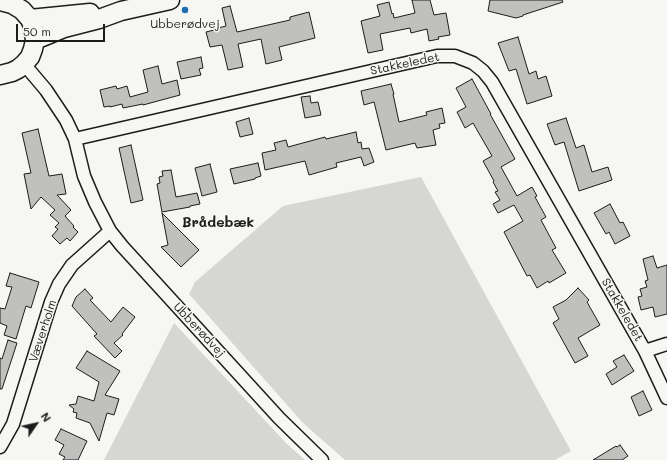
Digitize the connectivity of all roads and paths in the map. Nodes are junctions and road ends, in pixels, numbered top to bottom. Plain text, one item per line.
1 (170, 0) edge
2 (8, 2) edge
3 (121, 11) junction
4 (30, 19) junction
5 (35, 40) junction
6 (24, 64) junction
7 (0, 75) edge
8 (75, 139) junction
9 (110, 231) junction
10 (667, 344) edge
11 (646, 350) junction
12 (667, 398) edge
13 (0, 447) edge
14 (322, 460) edge

1 - 3 main road
2 - 4 main road
3 - 4 main road
3 - 5 main road
4 - 5 main road
5 - 6 main road
6 - 7 main road
6 - 8 street, Ubberødvej
8 - 9 street, Ubberødvej
8 - 11 street, Stakkeledet
9 - 13 street, Væverholm
9 - 14 street, Ubberødvej
10 - 11 street
11 - 12 street, Stakkeledet

